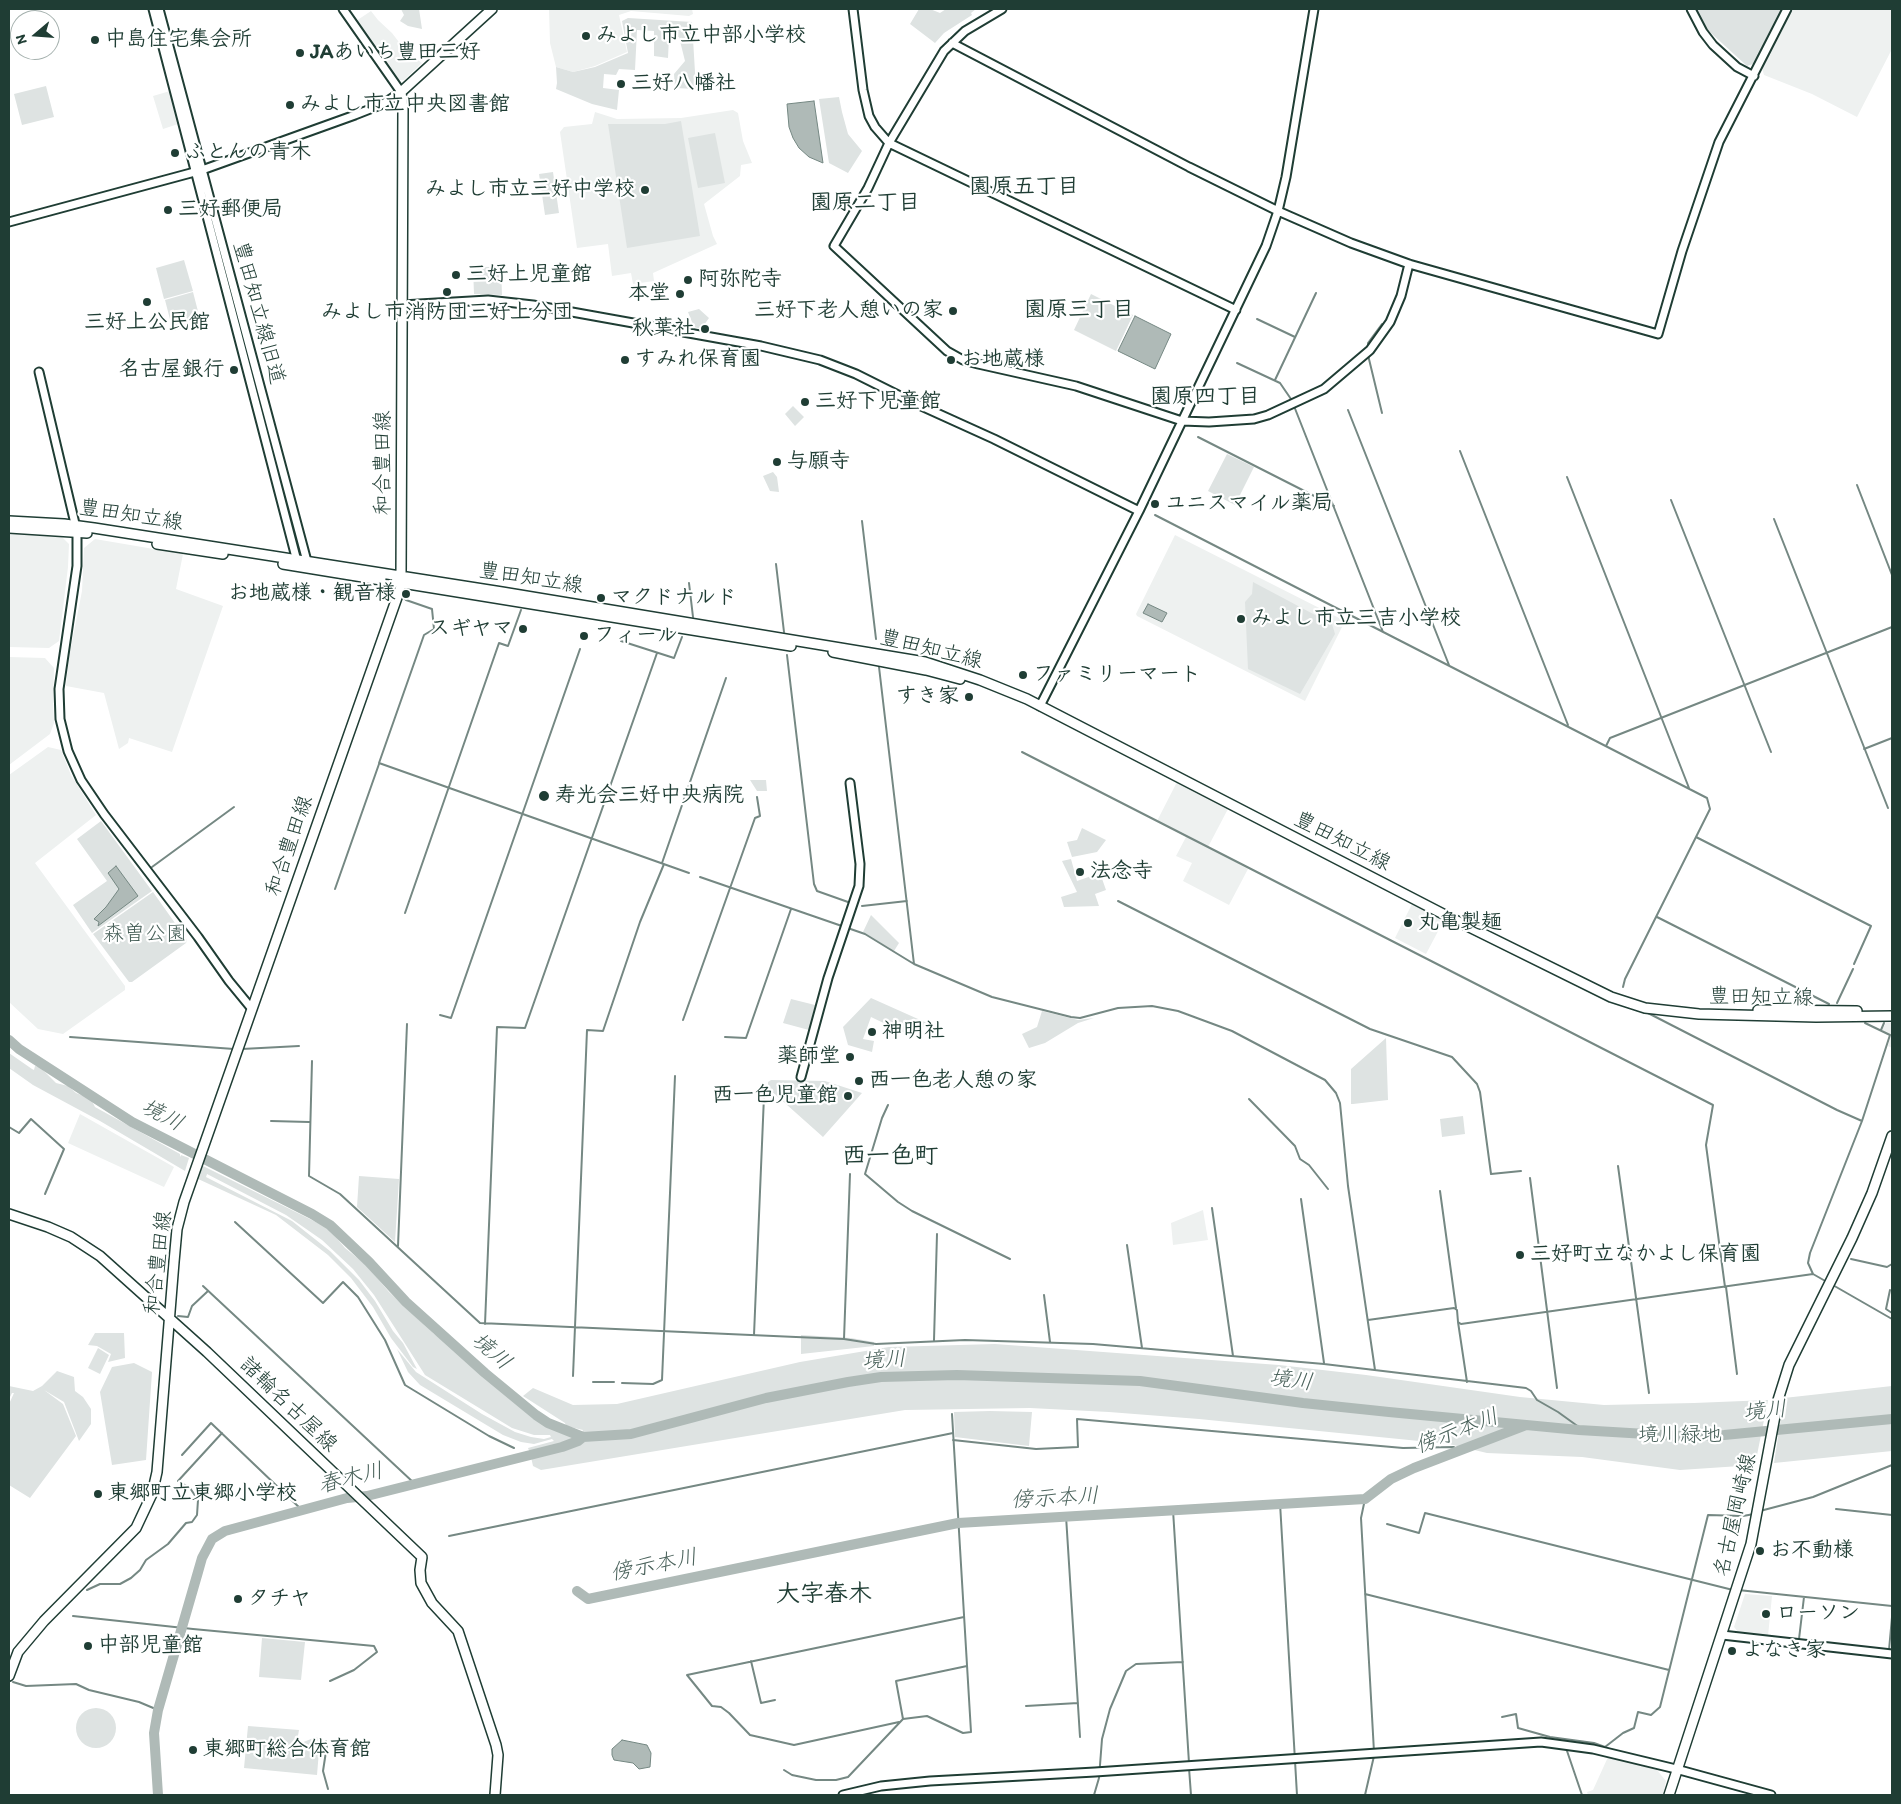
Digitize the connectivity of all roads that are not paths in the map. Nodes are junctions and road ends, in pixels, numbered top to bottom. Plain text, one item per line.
1 (153, 9) edge
2 (159, 9) edge
3 (343, 9) edge
4 (492, 9) edge
5 (853, 9) edge
6 (1002, 9) edge
7 (1314, 9) edge
8 (1691, 9) edge
9 (1787, 9) edge
10 (952, 43) junction
11 (1754, 76) junction
12 (401, 92) junction
13 (889, 142) junction
14 (199, 171) junction
15 (1278, 211) junction
16 (9, 222) edge
17 (1409, 264) junction
18 (402, 306) junction
19 (1236, 310) junction
20 (39, 372) dead end
21 (1182, 421) junction
22 (1139, 511) junction
23 (9, 521) edge
24 (9, 528) edge
25 (77, 529) junction
26 (303, 564) junction
27 (401, 580) junction
28 (1040, 706) junction
29 (850, 783) dead end
30 (252, 1009) junction
31 (1892, 1016) edge
32 (801, 1077) dead end
33 (1892, 1136) edge
34 (9, 1214) edge
35 (170, 1318) junction
36 (1722, 1635) junction
37 (1892, 1654) edge
38 (9, 1676) edge
39 (1676, 1769) junction
40 (495, 1795) edge
41 (843, 1795) edge
42 (1669, 1795) edge
43 (1771, 1795) edge

1 - 14 street, 豊田知立線旧道
2 - 14 street, 豊田知立線旧道
3 - 12 street
4 - 12 main road
5 - 13 street
6 - 10 street
7 - 15 street
8 - 11 street
9 - 11 street
10 - 13 street
10 - 15 street
11 - 17 street
12 - 14 street
12 - 18 main road, 和合豊田線
13 - 19 street
13 - 21 street
14 - 16 street
14 - 26 street, 豊田知立線旧道
15 - 17 street
15 - 19 street
17 - 21 street
18 - 22 street
18 - 27 main road, 和合豊田線
19 - 21 street
20 - 25 street
21 - 22 street
22 - 28 street
23 - 25 main road, 豊田知立線
24 - 25 main road, 豊田知立線
25 - 26 main road, 豊田知立線
25 - 30 street
26 - 27 main road, 豊田知立線
27 - 28 main road, 豊田知立線
27 - 30 main road, 和合豊田線
28 - 31 main road, 豊田知立線
29 - 32 street
30 - 35 main road, 和合豊田線
33 - 36 main road, 名古屋岡崎線
34 - 35 main road, 諸輪名古屋線
35 - 38 main road, 和合豊田線
35 - 40 main road, 諸輪名古屋線
36 - 37 street
36 - 39 main road, 名古屋岡崎線
39 - 41 street
39 - 42 main road, 名古屋岡崎線
39 - 43 street

